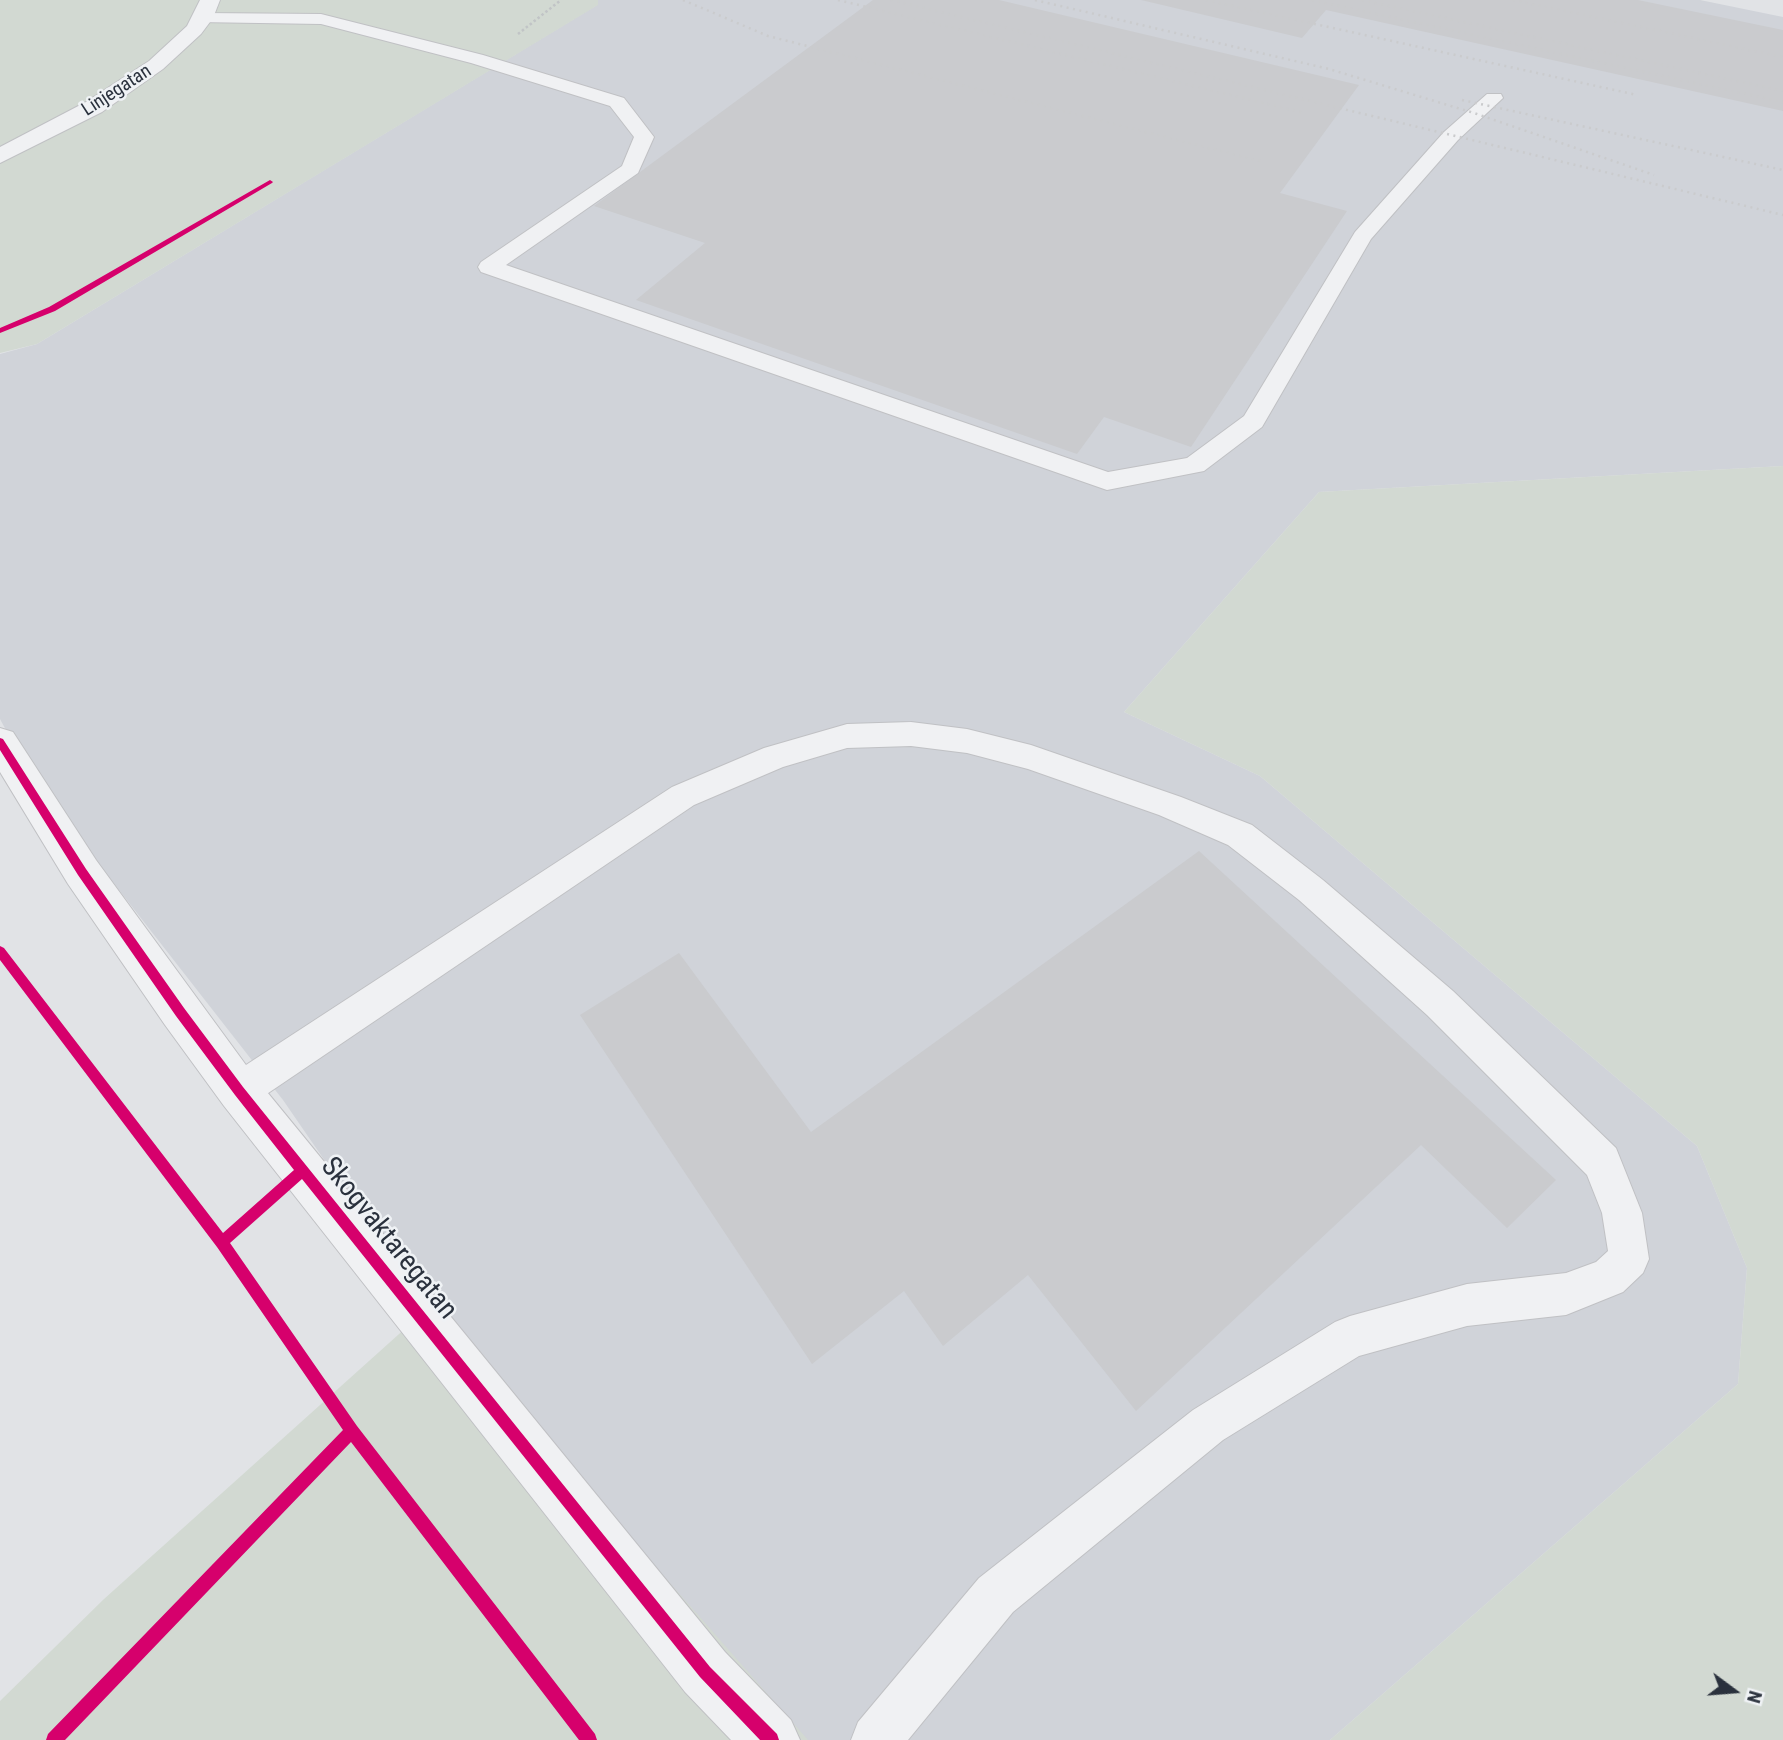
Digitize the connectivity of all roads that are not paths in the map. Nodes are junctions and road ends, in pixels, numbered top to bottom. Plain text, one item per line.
1 (207, 9) edge
2 (305, 9) edge
3 (1494, 98) dead end
4 (0, 156) edge
5 (0, 742) edge
6 (239, 1091) junction
7 (771, 1740) edge
8 (876, 1740) edge

1 - 2 lane
1 - 4 street, Linjegatan
2 - 3 lane
5 - 6 street, Skogvaktaregatan
6 - 7 street, Skogvaktaregatan
6 - 8 lane

